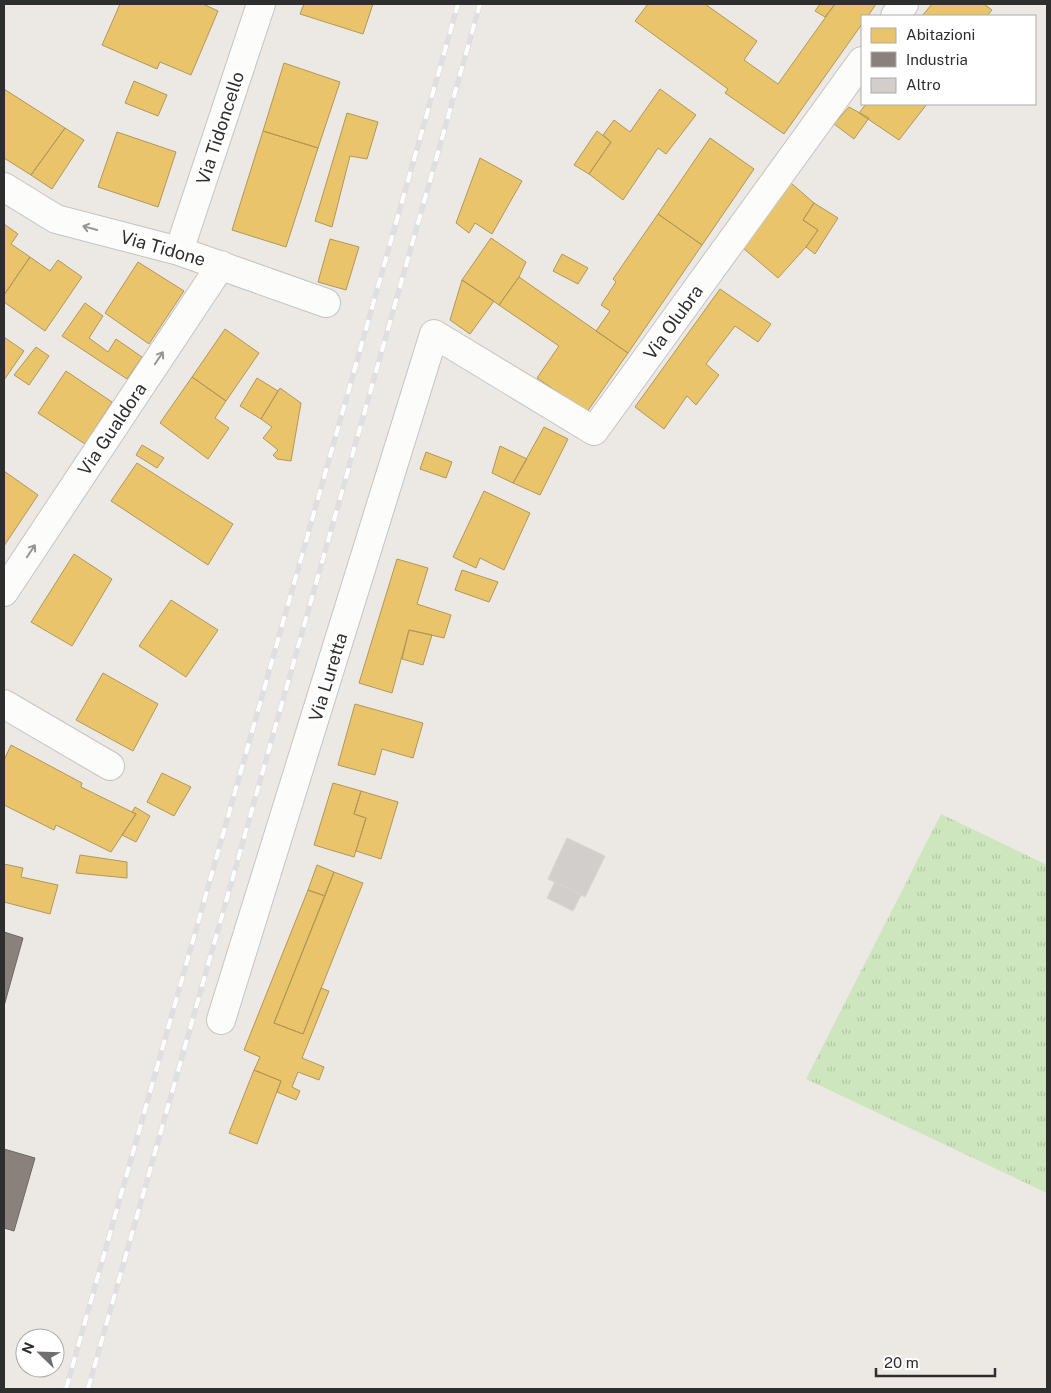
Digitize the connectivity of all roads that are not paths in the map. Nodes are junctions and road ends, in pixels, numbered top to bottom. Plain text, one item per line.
1 (261, 4) edge
2 (904, 4) edge
3 (896, 15) edge
4 (861, 62) edge
5 (4, 186) edge
6 (179, 251) junction
7 (221, 265) junction
8 (326, 304) dead end
9 (434, 334) joint
10 (4, 592) edge
11 (4, 704) edge
12 (110, 766) dead end
13 (221, 1020) dead end

1 - 6 street, Via Tidoncello
2 - 3 street
4 - 9 street, Via Olubra
6 -> 5 street, Via Tidone
6 - 7 street, Via Tidone
7 - 8 street, Via Tidone
10 -> 7 street, Via Gualdora
9 - 13 street, Via Luretta
11 - 12 street

